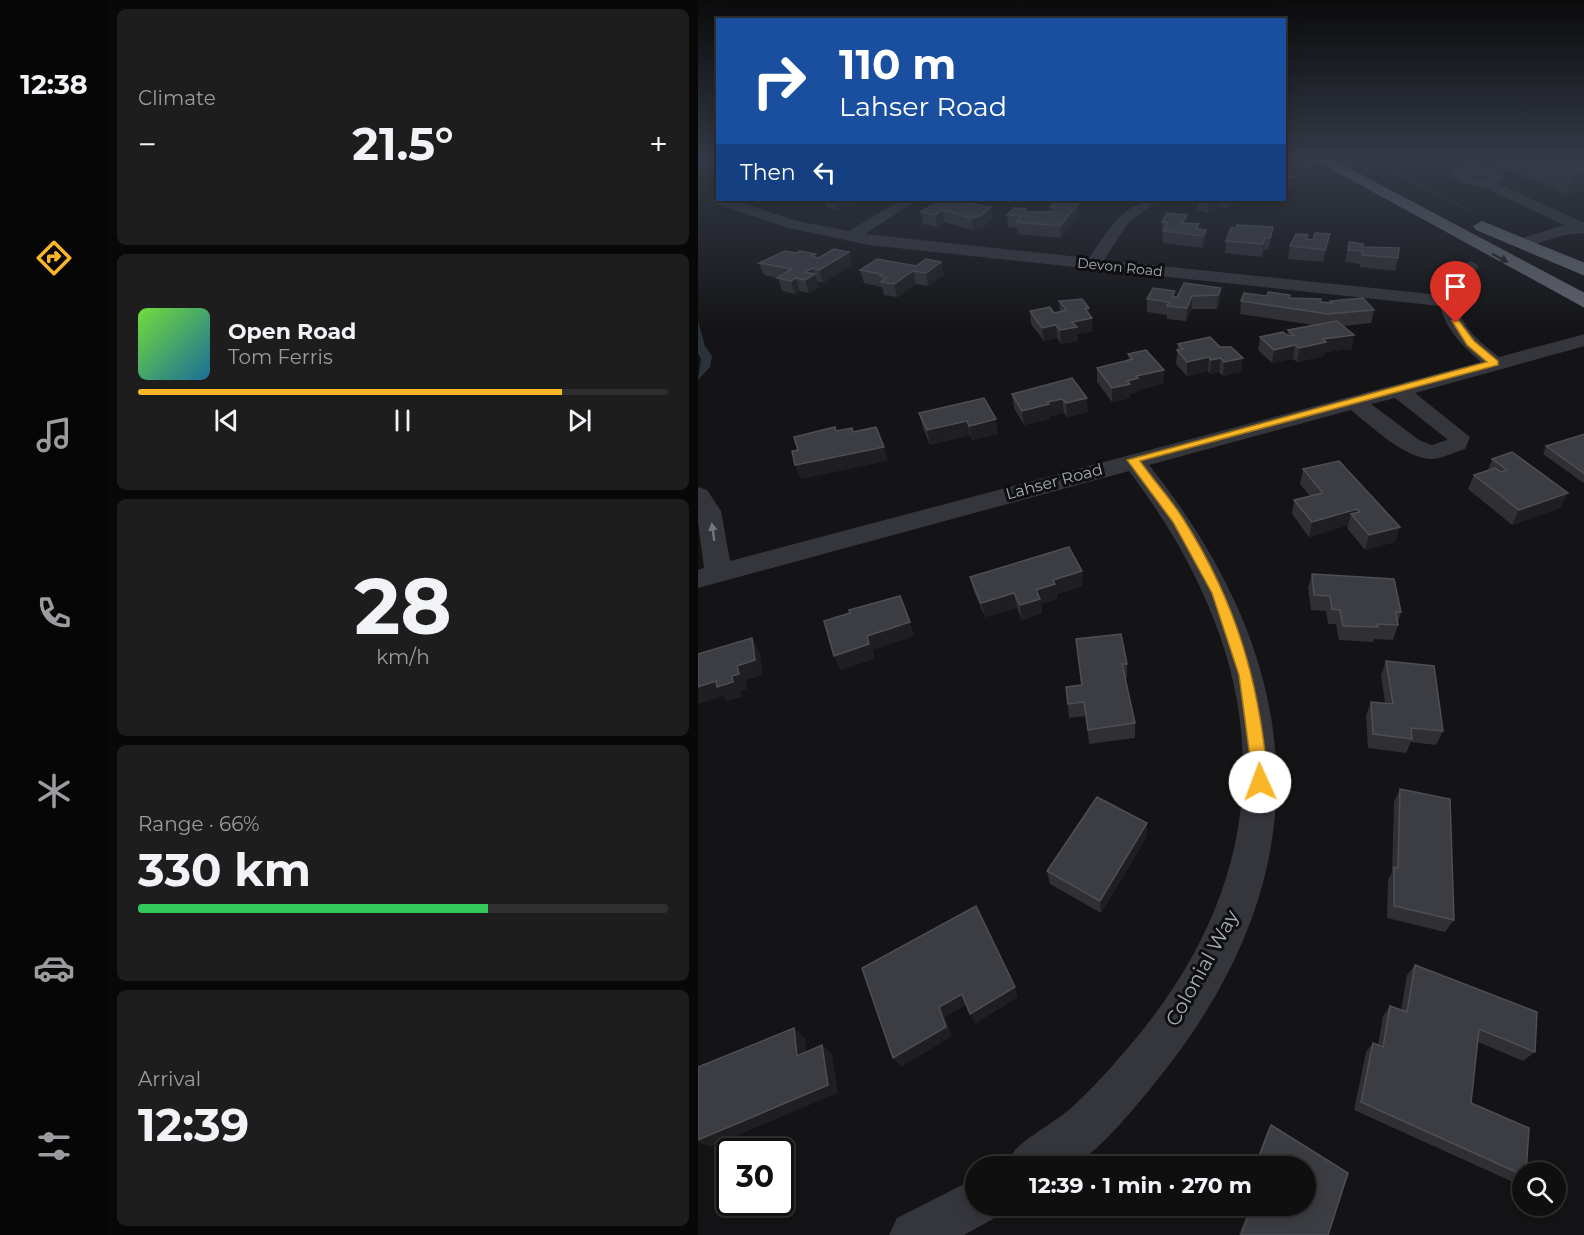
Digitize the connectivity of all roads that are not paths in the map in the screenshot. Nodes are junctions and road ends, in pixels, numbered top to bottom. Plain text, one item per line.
1 (770, 217) edge
2 (883, 217) edge
3 (1128, 217) edge
4 (1426, 217) edge
5 (1462, 217) edge
6 (1557, 217) edge
7 (1581, 228) edge
8 (850, 237) junction
9 (1530, 247) junction
10 (1093, 264) junction
11 (1471, 266) dead end
12 (1584, 270) edge
13 (1448, 301) junction
14 (1584, 302) edge
15 (1584, 340) edge
16 (1494, 363) junction
17 (1398, 390) junction
18 (1354, 402) junction
19 (1133, 460) junction
20 (698, 495) edge
21 (708, 576) edge
22 (1046, 1156) edge
23 (965, 1208) edge
24 (914, 1235) edge

1 - 8 street, Devon Road
2 - 8 street
3 - 10 street
4 -> 14 highway
5 - 9 highway
6 - 7 street
7 - 9 street
8 - 10 street, Devon Road
9 - 12 highway
10 - 13 street, Devon Road
11 - 13 street
13 - 16 street
15 - 16 street, Lahser Road
16 - 17 street, Lahser Road
17 - 18 street, Lahser Road
17 - 18 street
18 - 19 street, Lahser Road
19 - 21 street, Lahser Road
19 - 22 street, Colonial Way
21 -> 20 street
23 - 24 street

